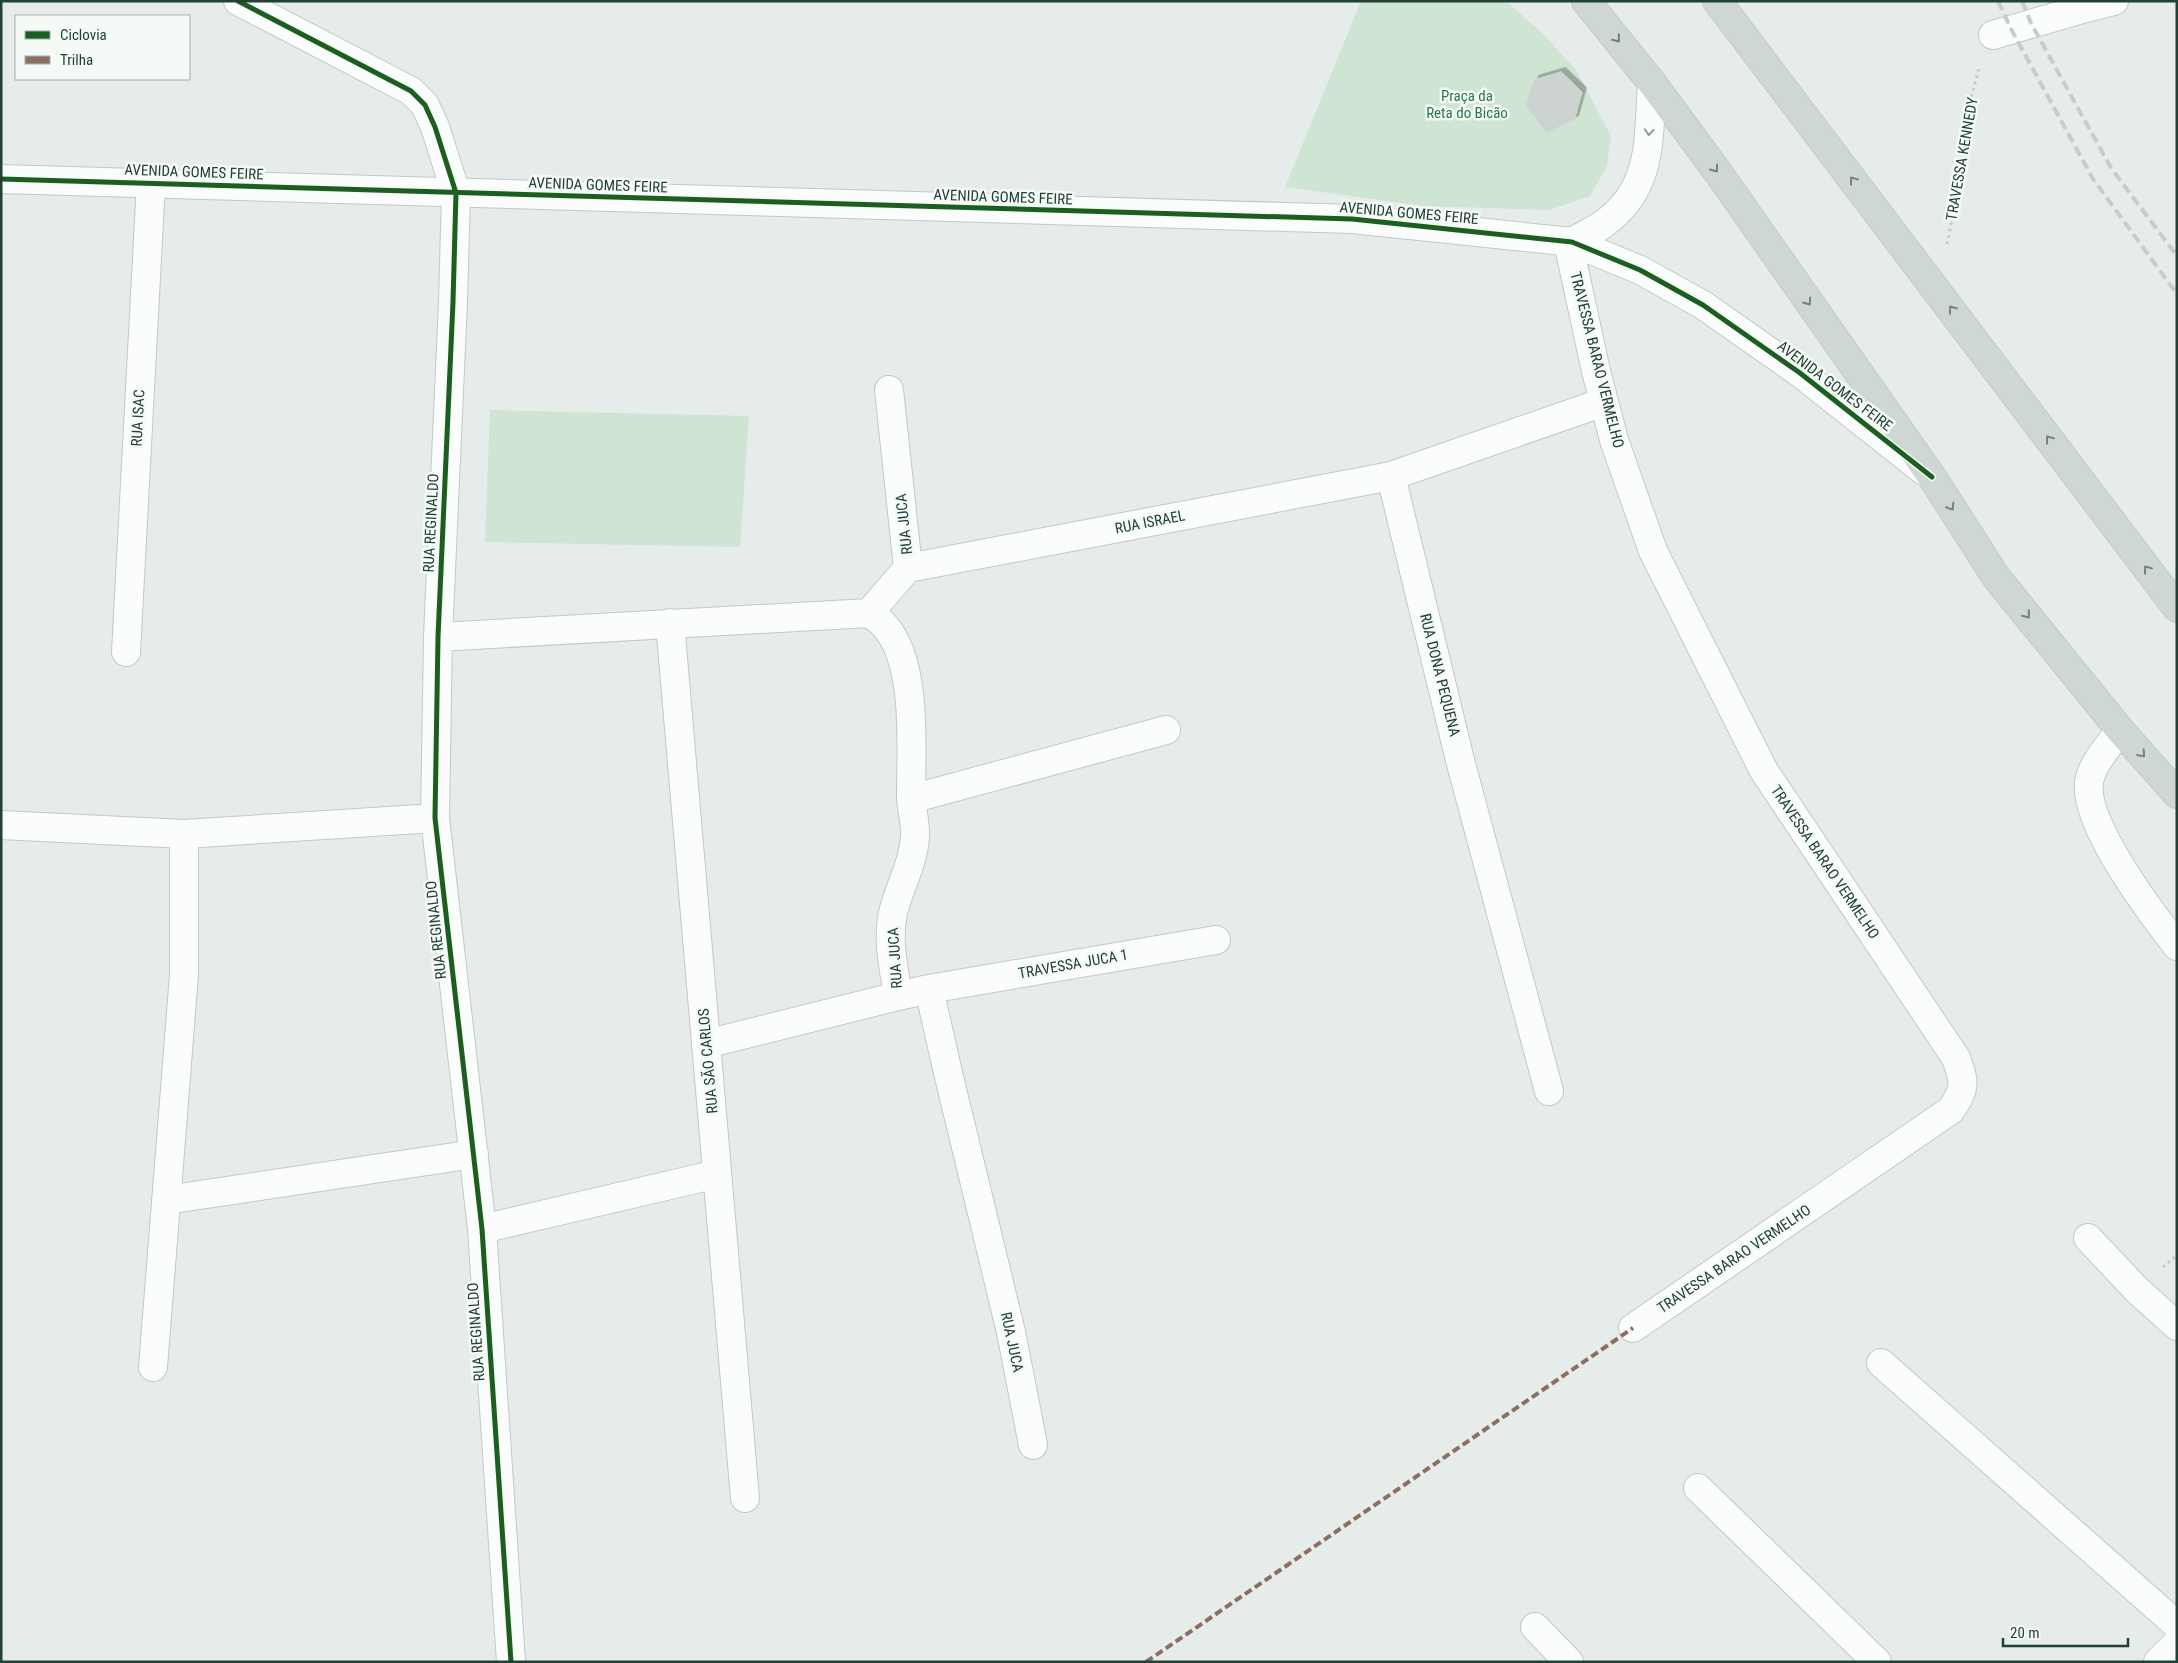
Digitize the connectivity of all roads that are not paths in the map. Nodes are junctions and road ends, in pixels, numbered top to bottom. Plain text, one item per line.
1 (238, 1) edge
2 (1717, 1) edge
3 (2114, 1) edge
4 (1584, 4) edge
5 (1993, 35) road end
6 (1652, 83) junction
7 (1, 179) edge
8 (151, 183) junction
9 (456, 193) junction
10 (1570, 242) junction
11 (889, 390) dead end
12 (1604, 402) junction
13 (1391, 476) junction
14 (1932, 477) junction
15 (908, 568) junction
16 (2177, 608) edge
17 (869, 612) junction
18 (670, 623) junction
19 (438, 637) junction
20 (126, 652) dead end
21 (1166, 730) dead end
22 (2120, 730) junction
23 (2177, 794) edge
24 (911, 799) junction
25 (435, 818) junction
26 (1, 825) edge
27 (184, 834) junction
28 (1216, 940) dead end
29 (2177, 946) edge
30 (929, 989) junction
31 (898, 996) junction
32 (706, 1044) junction
33 (1549, 1092) dead end
34 (474, 1154) junction
35 (717, 1174) junction
36 (166, 1200) junction
37 (482, 1229) junction
38 (2088, 1238) dead end
39 (2177, 1326) edge
40 (1633, 1328) dead end
41 (1881, 1363) dead end
42 (153, 1367) dead end
43 (1033, 1446) dead end
44 (1698, 1488) dead end
45 (745, 1498) dead end
46 (2177, 1625) edge
47 (1536, 1627) dead end
48 (2177, 1643) edge
49 (511, 1662) edge
50 (1569, 1662) edge
51 (1877, 1662) edge
52 (2158, 1662) edge

1 - 9 street, RUA REGINALDO
16 -> 2 main road
3 - 5 street
4 -> 6 main road
6 -> 10 street
6 -> 14 main road
7 - 8 street, AVENIDA GOMES FEIRE
8 - 9 street, AVENIDA GOMES FEIRE
8 - 20 street, RUA ISAC
9 - 10 street, AVENIDA GOMES FEIRE
9 - 19 street, RUA REGINALDO
10 - 12 street, TRAVESSA BARAO VERMELHO
10 - 14 street, AVENIDA GOMES FEIRE
11 - 15 street, RUA JUCA
12 - 13 street
12 - 40 street, TRAVESSA BARAO VERMELHO
13 - 15 street, RUA ISRAEL
13 - 33 street, RUA DONA PEQUENA
14 -> 22 main road
15 - 17 street, RUA JUCA
17 - 18 street
17 - 24 street, RUA JUCA
18 - 19 street
18 - 32 street, RUA SÃO CARLOS
19 - 25 street, RUA REGINALDO
21 - 24 street
22 -> 23 main road
22 - 29 street
24 - 31 street, RUA JUCA
25 - 27 street
25 - 34 street, RUA REGINALDO
26 - 27 street
27 - 36 street
28 - 30 street, TRAVESSA JUCA 1
30 - 31 street, RUA JUCA
30 - 43 street, RUA JUCA
31 - 32 street
32 - 35 street, RUA SÃO CARLOS
34 - 36 street
34 - 37 street, RUA REGINALDO
35 - 37 street
35 - 45 street, RUA SÃO CARLOS
36 - 42 street
37 - 49 street, RUA REGINALDO
38 - 39 street
41 - 46 street
44 - 51 street
47 - 50 street
48 - 52 street

